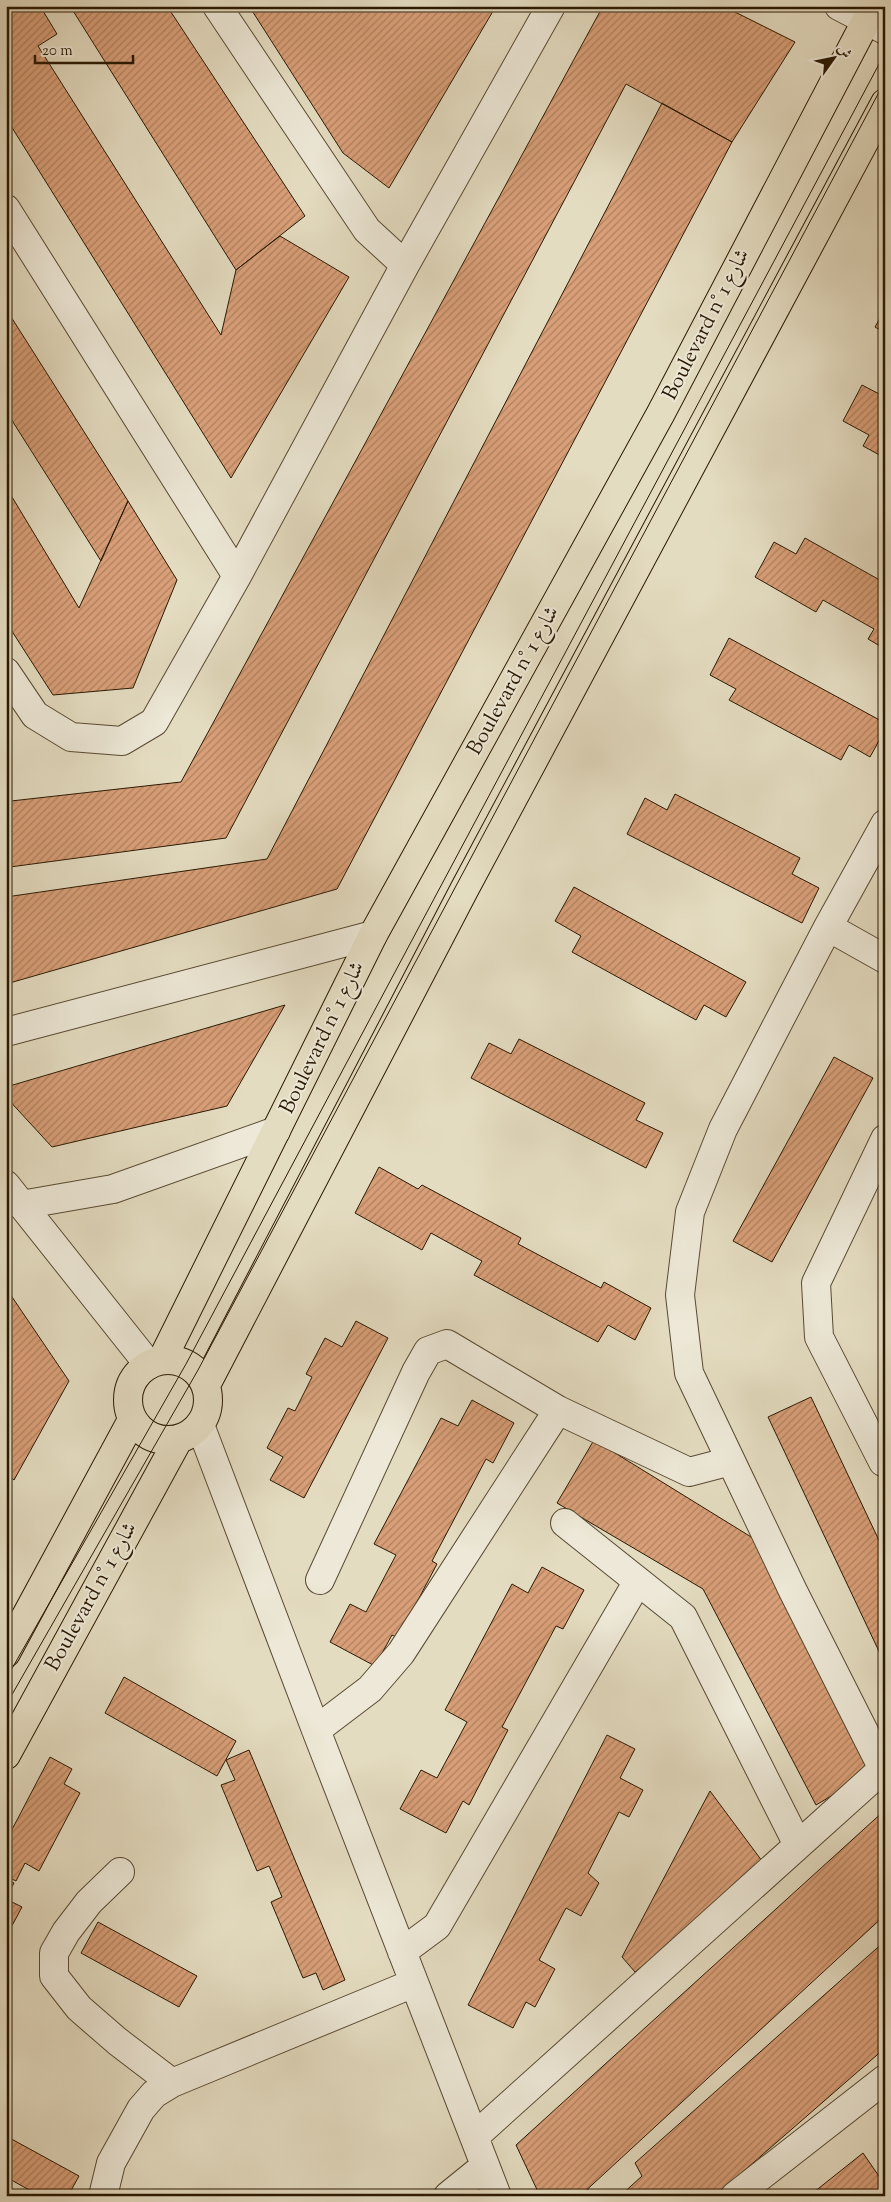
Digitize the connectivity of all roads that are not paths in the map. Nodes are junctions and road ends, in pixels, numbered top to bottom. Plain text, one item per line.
1 (217, 6) edge
2 (551, 6) edge
3 (839, 6) edge
4 (875, 19) edge
5 (885, 103) edge
6 (6, 209) edge
7 (405, 264) junction
8 (237, 576) junction
9 (6, 672) edge
10 (885, 824) edge
11 (828, 927) junction
12 (374, 935) junction
13 (885, 959) edge
14 (6, 1032) edge
15 (276, 1132) junction
16 (885, 1140) edge
17 (14, 1195) edge
18 (156, 1362) junction
19 (206, 1385) junction
20 (558, 1410) junction
21 (132, 1420) junction
22 (200, 1425) junction
23 (178, 1440) junction
24 (731, 1461) junction
25 (884, 1462) edge
26 (565, 1523) dead end
27 (320, 1580) dead end
28 (638, 1581) junction
29 (6, 1653) edge
30 (316, 1730) junction
31 (6, 1755) edge
32 (884, 1768) edge
33 (798, 1845) junction
34 (120, 1872) dead end
35 (402, 1952) junction
36 (414, 1984) junction
37 (172, 2083) junction
38 (881, 2093) edge
39 (474, 2137) junction
40 (485, 2166) junction
41 (104, 2195) edge
42 (448, 2196) edge
43 (497, 2196) edge
44 (735, 2196) edge

1 - 7 street
2 - 7 street
3 - 4 street
4 - 12 main road, Boulevard n° شارع 1
5 - 19 main road
6 - 8 street
7 - 8 street
8 - 9 street
10 - 11 street
11 - 13 street
11 - 24 street
12 - 14 street
12 - 15 main road, Boulevard n° شارع 1
15 - 17 street
15 - 18 main road, Boulevard n° شارع 1
16 - 25 street
17 - 18 street
18 - 19 main road
18 - 21 main road
19 - 22 main road
20 - 24 street
20 - 27 street
20 - 30 street
21 - 23 main road
21 - 29 main road
22 - 23 main road
22 - 30 street
23 - 31 main road, Boulevard n° شارع 1
24 - 32 street
26 - 28 street
28 - 33 street
28 - 35 street
30 - 35 street
32 - 33 street
33 - 39 street
34 - 37 street
35 - 36 street
36 - 37 street
36 - 39 street
37 - 41 street
38 - 44 street
39 - 40 street
40 - 42 street
40 - 43 street

